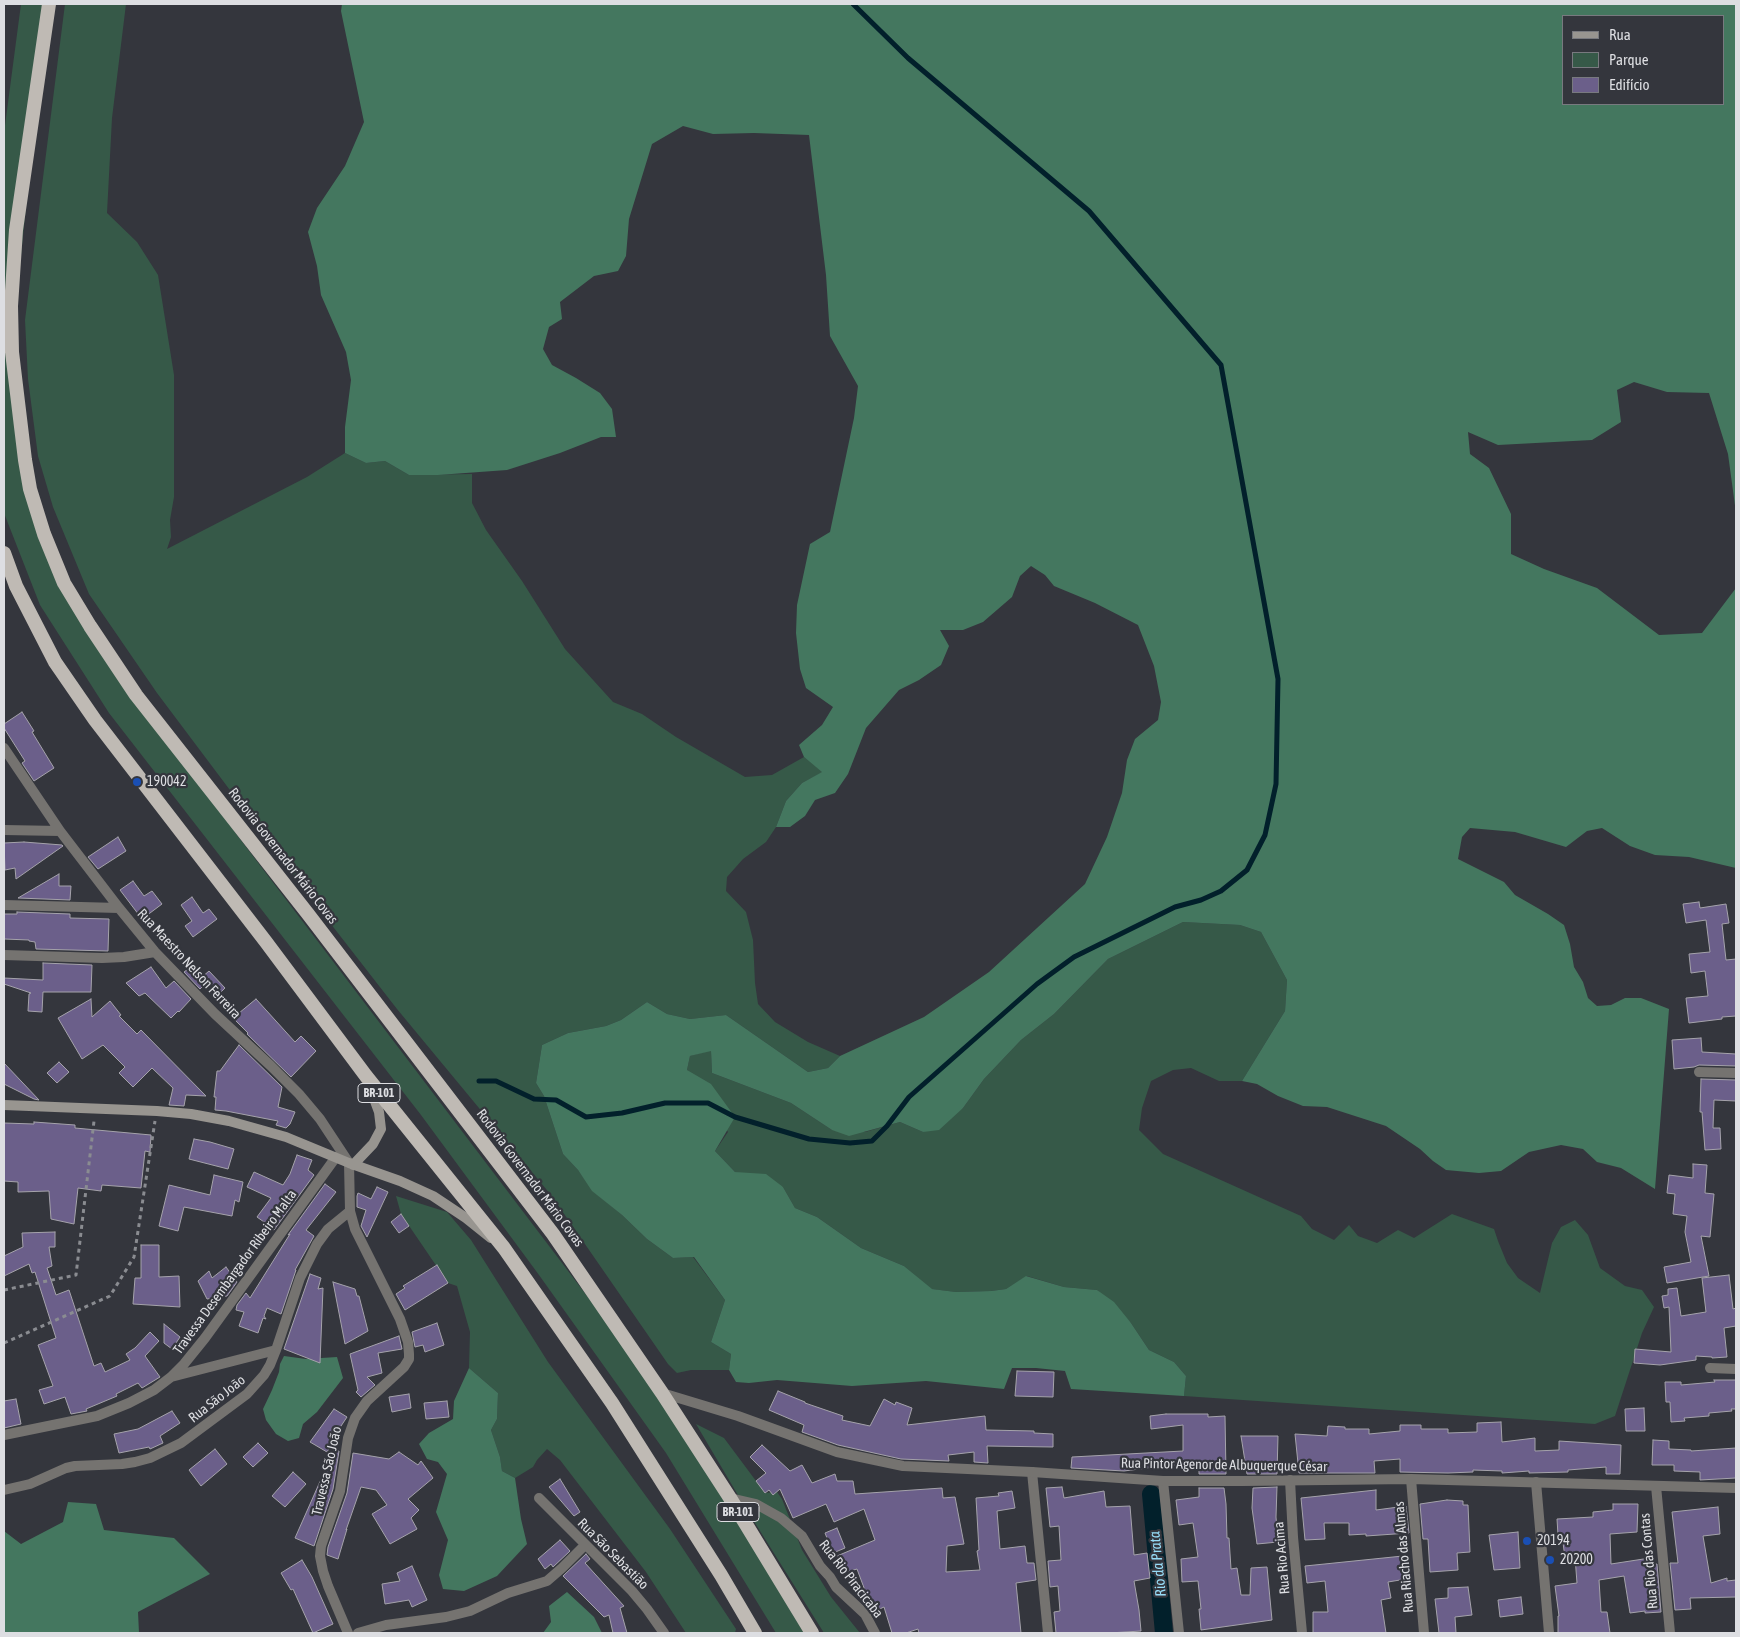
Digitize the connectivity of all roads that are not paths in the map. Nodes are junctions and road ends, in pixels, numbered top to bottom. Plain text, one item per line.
1 (49, 4) edge
2 (4, 553) edge
3 (4, 748) edge
4 (8, 760) edge
5 (4, 830) edge
6 (60, 832) junction
7 (4, 905) edge
8 (119, 908) junction
9 (155, 952) junction
10 (4, 955) edge
11 (1699, 1072) dead end
12 (1736, 1073) edge
13 (366, 1076) junction
14 (4, 1105) edge
15 (336, 1157) junction
16 (351, 1164) junction
17 (350, 1211) junction
18 (504, 1248) junction
19 (276, 1350) junction
20 (1710, 1368) dead end
21 (1736, 1369) edge
22 (171, 1377) junction
23 (662, 1393) junction
24 (4, 1435) edge
25 (1032, 1472) junction
26 (1411, 1479) junction
27 (1290, 1480) junction
28 (1163, 1481) junction
29 (1536, 1482) junction
30 (1656, 1486) junction
31 (1736, 1488) edge
32 (4, 1490) edge
33 (539, 1498) dead end
34 (730, 1498) junction
35 (585, 1545) junction
36 (387, 1629) edge
37 (348, 1633) edge
38 (358, 1633) edge
39 (664, 1633) edge
40 (755, 1633) edge
41 (812, 1633) edge
42 (875, 1633) edge
43 (1048, 1633) edge
44 (1179, 1633) edge
45 (1302, 1633) edge
46 (1424, 1633) edge
47 (1549, 1633) edge
48 (1670, 1633) edge

1 - 23 highway, Rodovia Governador Mário Covas / BR-101
2 - 13 highway, BR-101
3 - 4 street, Rua Maestro Nelson Ferreira
4 - 6 street, Rua Maestro Nelson Ferreira
5 - 6 street
6 - 8 street, Rua Maestro Nelson Ferreira
7 - 8 street
8 - 9 street, Rua Maestro Nelson Ferreira
9 - 10 street
9 - 16 street, Rua Maestro Nelson Ferreira
11 - 12 street
13 - 16 main road
13 - 18 highway, BR-101
14 - 15 main road
15 - 16 main road
15 - 22 street, Travessa Desembargador Ribeiro Malta
16 - 17 street, Travessa São João
16 - 18 main road
17 - 19 street, Rua São João
17 - 37 street, Travessa São João
18 - 40 highway, BR-101
19 - 22 street
19 - 32 street, Rua São João
20 - 21 street
22 - 24 street, Travessa Desembargador Ribeiro Malta
23 - 25 street, Rua Pintor Agenor de Albuquerque César
23 - 34 highway, Rodovia Governador Mário Covas / BR-101
25 - 28 street, Rua Pintor Agenor de Albuquerque César
25 - 43 street
26 - 27 street, Rua Pintor Agenor de Albuquerque César
26 - 29 street, Rua Pintor Agenor de Albuquerque César
26 - 46 street, Rua Riacho das Almas
27 - 28 street, Rua Pintor Agenor de Albuquerque César
27 - 45 street, Rua Rio Acima
28 - 44 street
29 - 30 street, Rua Pintor Agenor de Albuquerque César
29 - 47 street
30 - 31 street, Rua Pintor Agenor de Albuquerque César
30 - 48 street, Rua Rio das Contas
33 - 35 street, Rua São Sebastião
34 - 41 highway, Rodovia Governador Mário Covas / BR-101
34 - 42 street, Rua Rio Piracicaba
35 - 36 street
35 - 39 street, Rua São Sebastião
36 - 38 street

